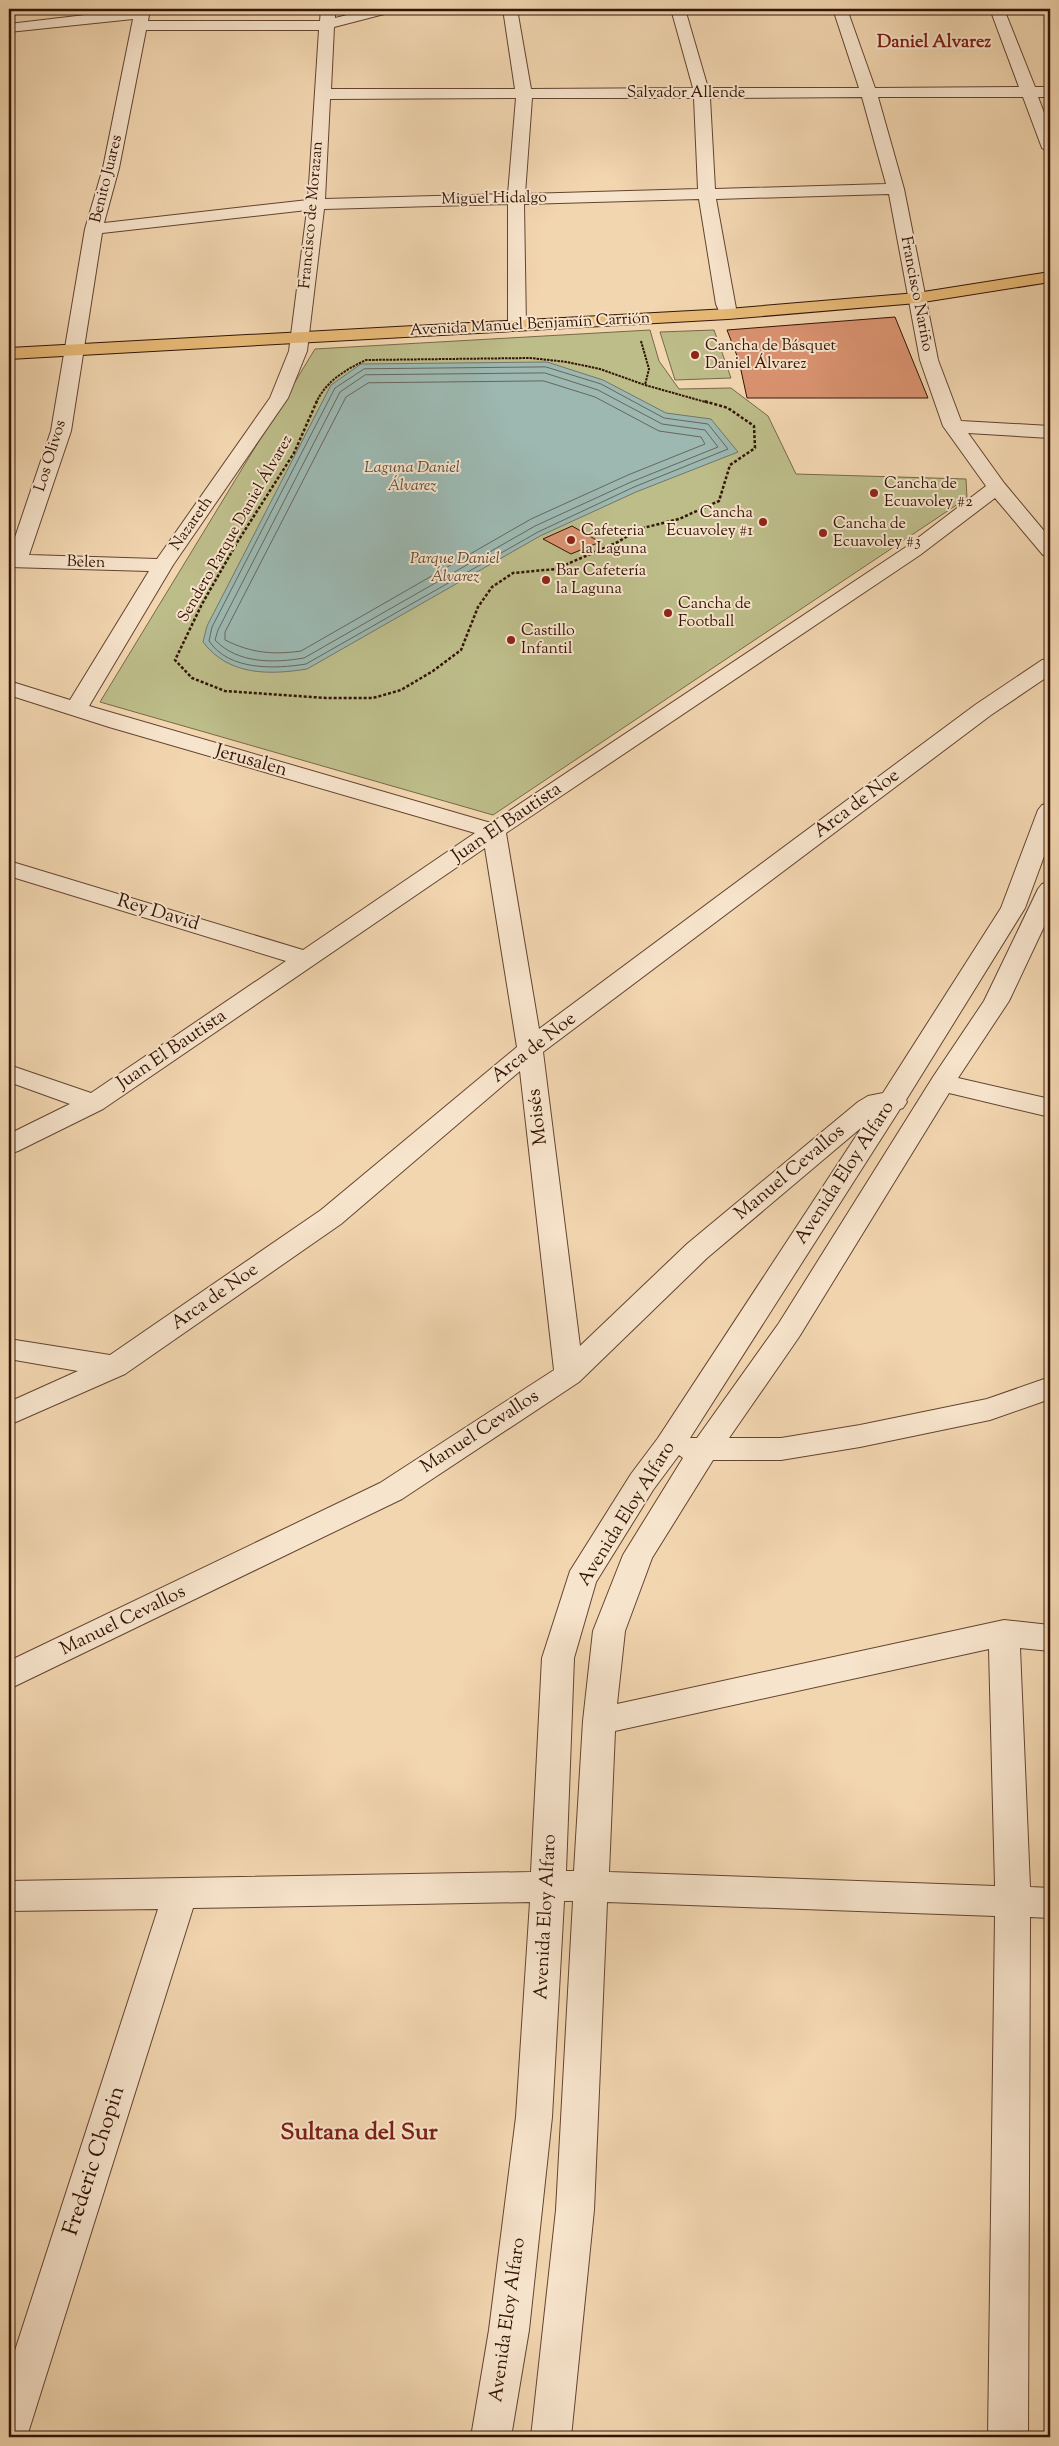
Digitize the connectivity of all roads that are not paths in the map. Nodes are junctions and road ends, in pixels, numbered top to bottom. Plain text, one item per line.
1 (328, 9) edge
2 (387, 9) edge
3 (510, 9) edge
4 (678, 9) edge
5 (840, 9) edge
6 (997, 9) edge
7 (141, 16) edge
8 (326, 25) junction
9 (9, 28) edge
10 (1030, 92) junction
11 (1050, 92) edge
12 (702, 93) junction
13 (869, 93) junction
14 (322, 94) junction
15 (524, 94) junction
16 (1050, 148) edge
17 (896, 189) junction
18 (707, 194) junction
19 (516, 198) junction
20 (316, 204) junction
21 (94, 229) junction
22 (1050, 265) edge
23 (1050, 277) edge
24 (916, 292) junction
25 (727, 309) junction
26 (516, 321) junction
27 (300, 332) junction
28 (9, 342) edge
29 (76, 343) junction
30 (9, 354) edge
31 (953, 426) junction
32 (1050, 432) edge
33 (997, 487) junction
34 (1050, 551) edge
35 (13, 561) edge
36 (163, 565) junction
37 (1050, 665) edge
38 (9, 688) edge
39 (76, 709) junction
40 (1050, 810) edge
41 (494, 831) junction
42 (9, 868) edge
43 (1050, 889) edge
44 (307, 959) junction
45 (530, 1049) junction
46 (9, 1073) edge
47 (942, 1083) junction
48 (891, 1102) junction
49 (94, 1103) junction
50 (1050, 1108) edge
51 (924, 1112) junction
52 (9, 1145) edge
53 (9, 1349) edge
54 (115, 1366) junction
55 (569, 1374) junction
56 (1050, 1388) edge
57 (9, 1414) edge
58 (669, 1446) junction
59 (704, 1450) junction
60 (1004, 1632) junction
61 (1050, 1638) edge
62 (9, 1676) edge
63 (600, 1721) junction
64 (548, 1886) junction
65 (591, 1886) junction
66 (180, 1893) junction
67 (9, 1896) edge
68 (1013, 1901) junction
69 (1050, 1904) edge
70 (9, 2430) edge
71 (491, 2437) edge
72 (551, 2437) edge
73 (1008, 2437) edge

1 - 8 street, Francisco de Morazan
2 - 8 street
3 - 15 street
4 - 12 street
5 - 13 street, Francisco Nariño
6 - 10 street
7 - 8 street
7 - 9 street
7 - 21 street, Benito Juares
8 - 14 street, Francisco de Morazan
10 - 11 street, Salvador Allende
10 - 13 street, Salvador Allende
10 - 16 street
12 - 13 street, Salvador Allende
12 - 15 street, Salvador Allende
12 - 18 street
13 - 17 street, Francisco Nariño
14 - 15 street, Salvador Allende
14 - 20 street, Francisco de Morazan
15 - 19 street
17 - 18 street, Miguel Hidalgo
17 - 24 street, Francisco Nariño
18 - 19 street, Miguel Hidalgo
18 - 25 street
19 - 20 street, Miguel Hidalgo
19 - 26 street
20 - 21 street, Miguel Hidalgo
20 - 27 street, Francisco de Morazan
21 - 29 street, Benito Juares
22 - 24 main road, Avenida Manuel Benjamín Carrión
23 - 24 main road, Avenida Manuel Benjamín Carrión
24 - 25 main road, Avenida Manuel Benjamín Carrión
24 - 31 street, Francisco Nariño
25 - 26 main road, Avenida Manuel Benjamín Carrión
25 - 26 main road, Avenida Manuel Benjamín Carrión
26 - 27 main road, Avenida Manuel Benjamín Carrión
27 - 29 main road, Avenida Manuel Benjamín Carrión
27 - 36 street, Nazareth
28 - 29 main road, Avenida Manuel Benjamín Carrión
29 - 30 main road, Avenida Manuel Benjamín Carrión
29 - 35 street, Los Olivos
31 - 32 street
31 - 33 street, Francisco Nariño
33 - 34 street, Francisco Nariño
33 - 41 street, Juan El Bautista
35 - 36 street, Belen
36 - 39 street, Nazareth
37 - 45 street, Arca de Noe
38 - 39 street, Jerusalen
39 - 41 street, Jerusalen
40 - 48 street, Avenida Eloy Alfaro
41 - 44 street, Juan El Bautista
41 - 45 street, Moisés
42 - 44 street, Rey David
43 - 47 street, Avenida Eloy Alfaro
44 - 49 street, Juan El Bautista
45 - 54 street, Arca de Noe
45 - 55 street, Moisés
46 - 49 street
47 - 50 street
47 - 51 street, Avenida Eloy Alfaro
48 - 51 street
48 - 55 street, Manuel Cevallos
48 - 58 street, Avenida Eloy Alfaro
49 - 52 street, Juan El Bautista
51 - 59 street, Avenida Eloy Alfaro
53 - 54 street
54 - 57 street, Arca de Noe
55 - 62 street, Manuel Cevallos
56 - 59 street
58 - 59 street
58 - 64 street, Avenida Eloy Alfaro
59 - 63 street, Avenida Eloy Alfaro
60 - 61 street
60 - 63 street
60 - 68 street
63 - 65 street, Avenida Eloy Alfaro
64 - 65 street
64 - 66 street
64 - 71 street, Avenida Eloy Alfaro
65 - 68 street
65 - 72 street, Avenida Eloy Alfaro
66 - 67 street
66 - 70 street, Frederic Chopin
68 - 69 street
68 - 73 street

